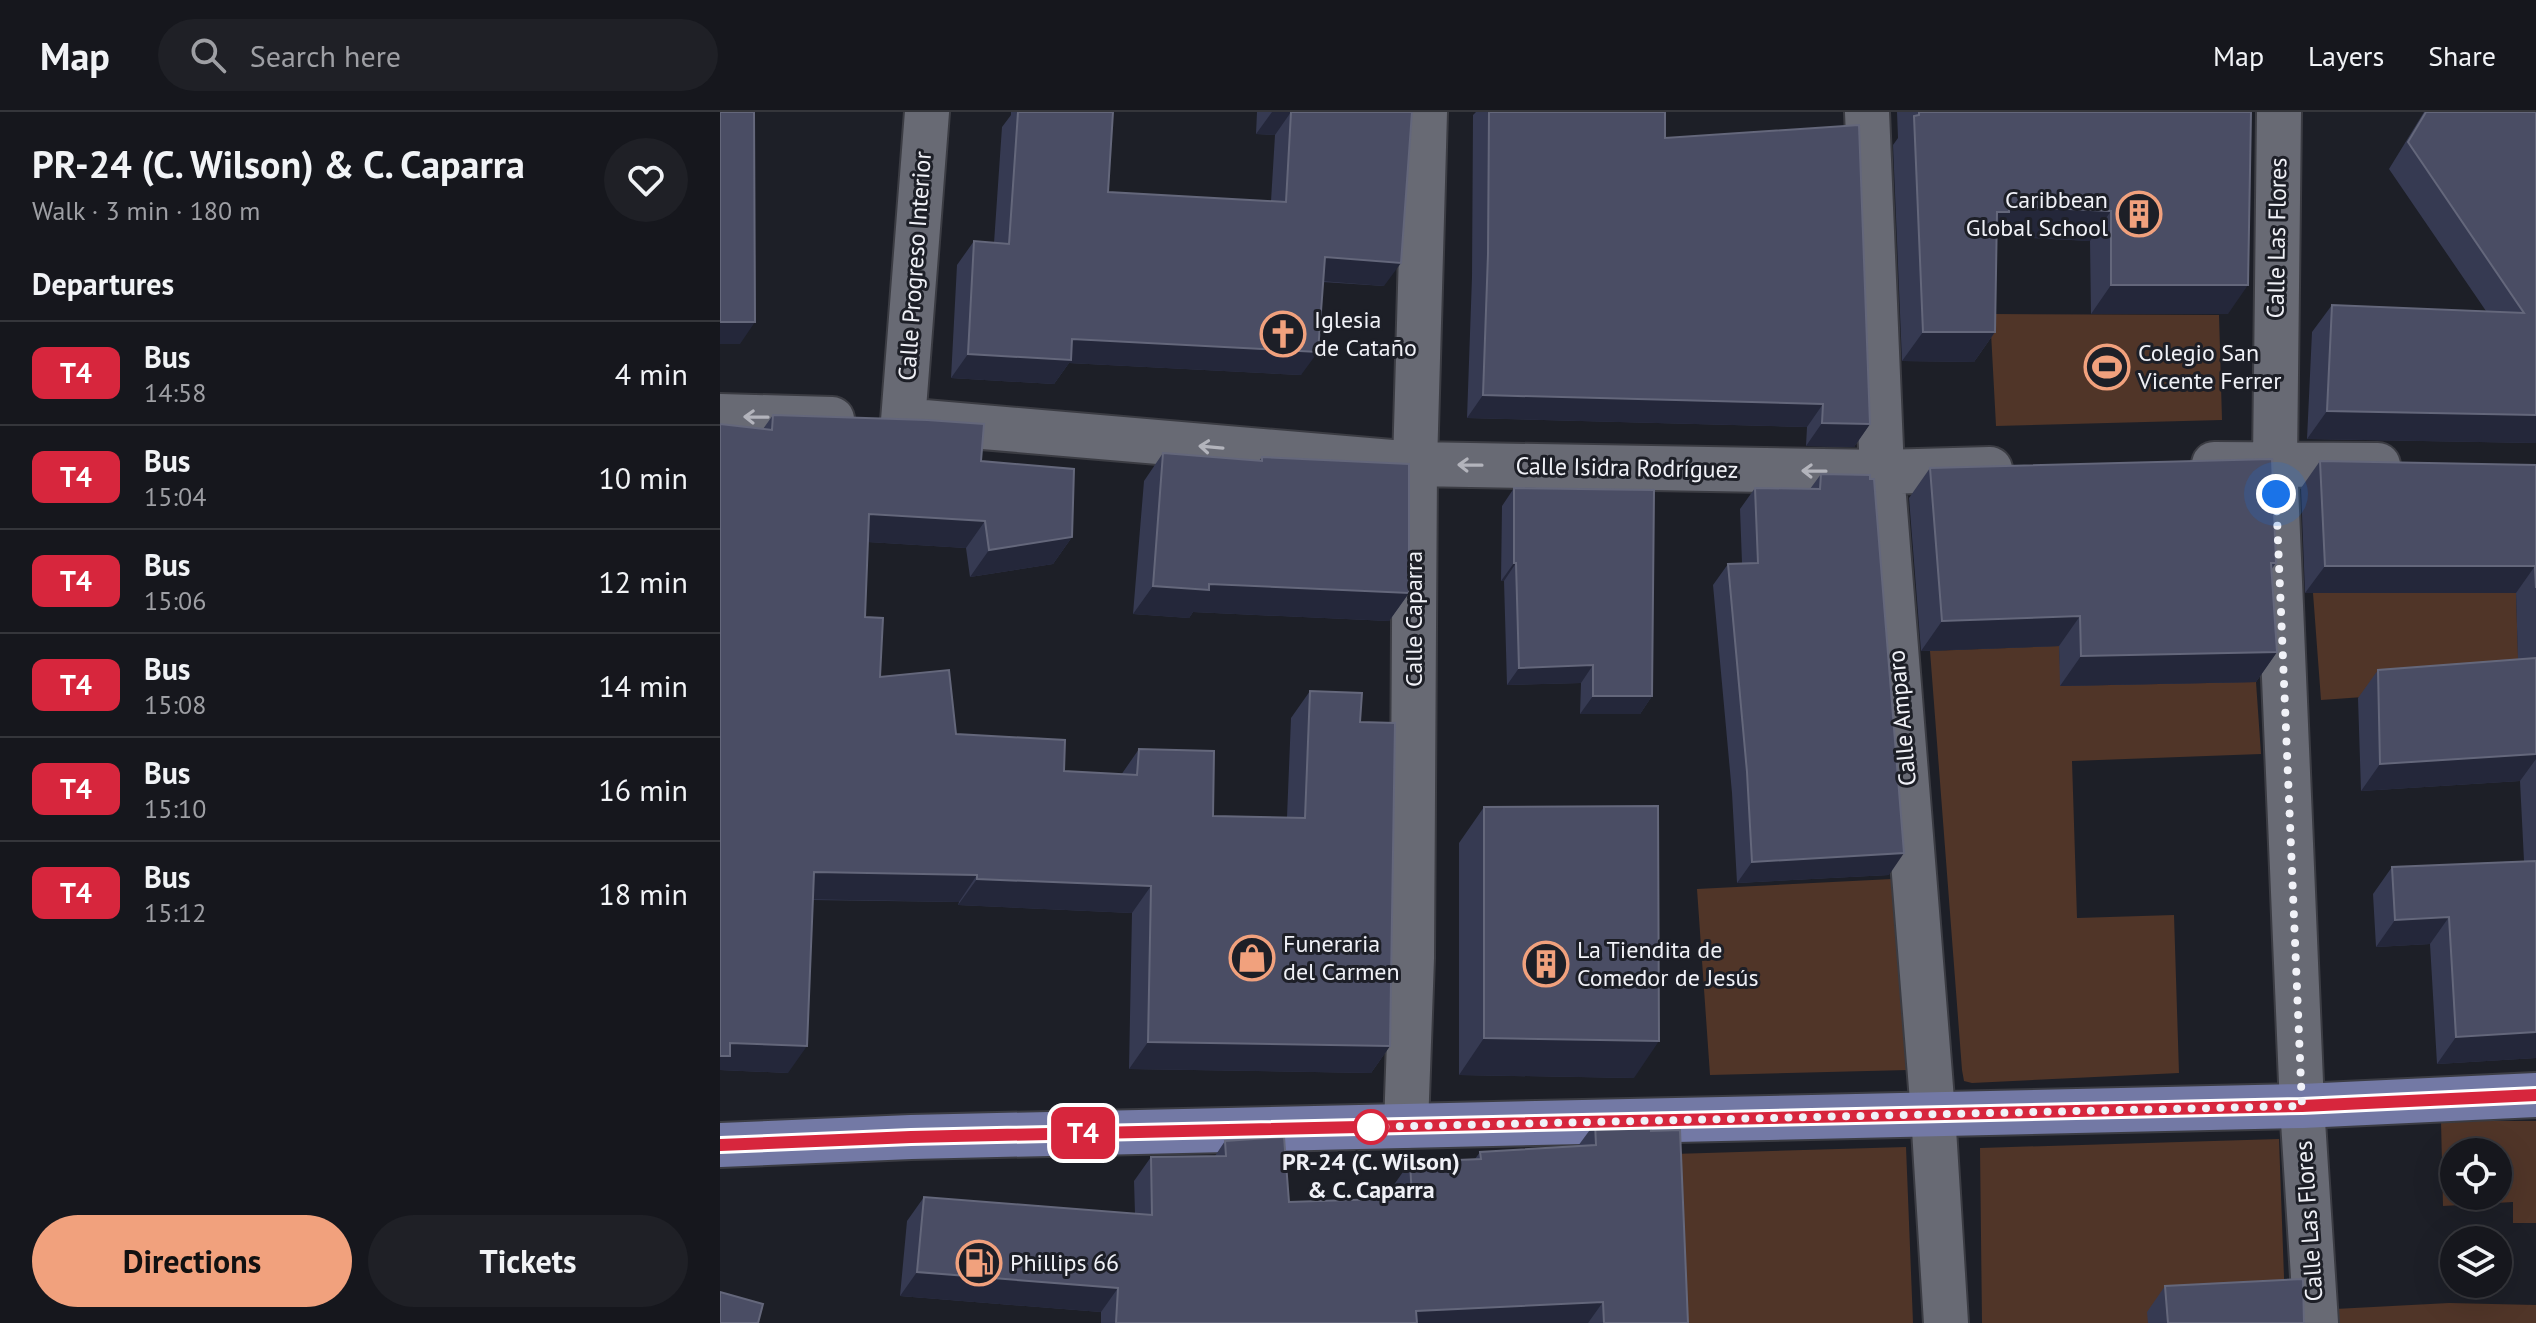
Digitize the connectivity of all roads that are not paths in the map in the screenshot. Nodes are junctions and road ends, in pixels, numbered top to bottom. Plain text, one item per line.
1 (927, 112) edge
2 (1425, 112) edge
3 (1867, 112) edge
4 (2279, 112) edge
5 (720, 416) edge
6 (903, 421) junction
7 (2275, 463) junction
8 (1415, 464) junction
9 (2170, 465) edge
10 (2413, 466) edge
11 (2035, 467) edge
12 (1882, 472) junction
13 (2536, 1095) edge
14 (2302, 1106) junction
15 (1933, 1113) junction
16 (1406, 1126) junction
17 (720, 1145) edge
18 (1946, 1323) edge
19 (2316, 1323) edge

1 - 6 street, Calle Progreso Interior
2 - 8 street, Calle Caparra
3 - 12 street, Calle Amparo
4 - 7 street, Calle Las Flores
6 -> 5 street, Calle Isidra Rodríguez
8 -> 6 street, Calle Isidra Rodríguez
7 - 9 street
7 - 10 street
7 - 14 street, Calle Las Flores
12 -> 8 street, Calle Isidra Rodríguez
8 - 16 street, Calle Caparra
11 - 12 street, Calle Isidra Rodríguez
12 - 15 street, Calle Amparo
13 - 14 main road
14 - 15 main road
14 - 19 street, Calle Las Flores
15 - 16 main road
15 - 18 street, Calle Amparo
16 - 17 main road

